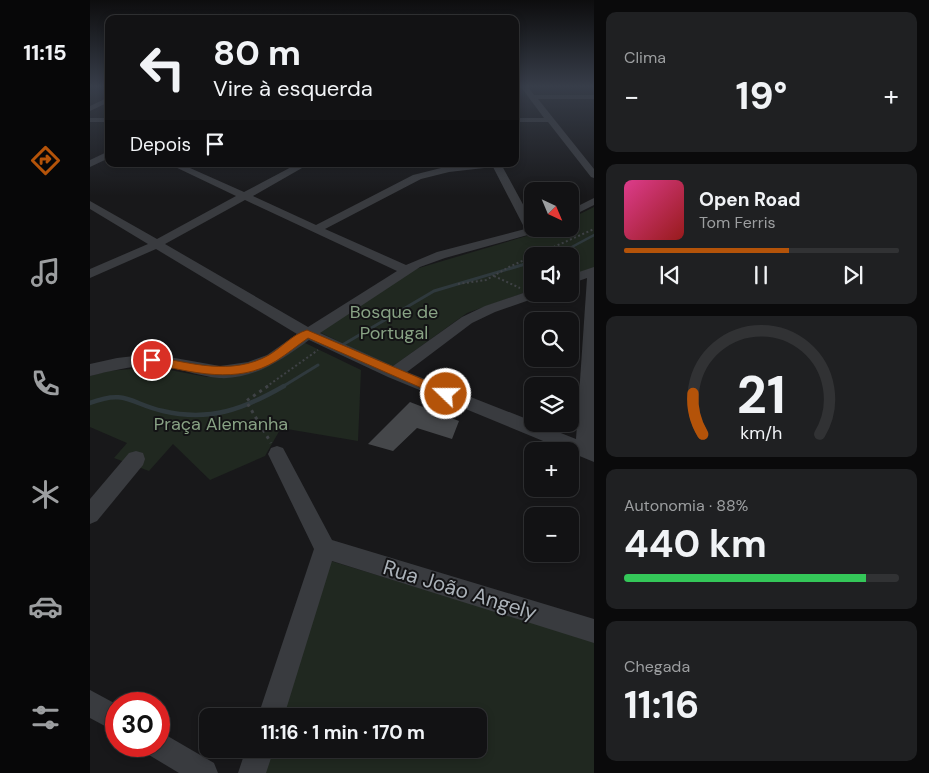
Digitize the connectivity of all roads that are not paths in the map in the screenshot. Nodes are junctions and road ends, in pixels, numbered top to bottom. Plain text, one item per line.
1 (552, 123) edge
2 (105, 151) edge
3 (105, 152) edge
4 (90, 157) edge
5 (90, 164) edge
6 (181, 167) edge
7 (298, 167) edge
8 (466, 167) edge
9 (498, 167) edge
10 (594, 175) edge
11 (244, 196) junction
12 (594, 201) edge
13 (90, 204) edge
14 (579, 209) edge
15 (524, 211) edge
16 (316, 229) junction
17 (524, 233) edge
18 (156, 244) junction
19 (404, 270) junction
20 (594, 271) edge
21 (90, 274) edge
22 (579, 277) edge
23 (524, 297) edge
24 (307, 333) junction
25 (90, 370) edge
26 (394, 372) junction
27 (589, 452) edge
28 (277, 454) road end
29 (136, 459) dead end
30 (90, 514) edge
31 (325, 548) junction
32 (594, 632) edge
33 (90, 703) edge
34 (274, 708) edge
35 (105, 712) edge
36 (170, 752) edge
37 (257, 758) edge
38 (204, 773) edge
39 (252, 773) edge

1 - 10 street
2 - 4 street
3 - 5 street
6 - 11 street
7 - 11 street
8 - 16 street
9 - 15 street
11 - 16 street
11 - 18 street
12 - 14 street
13 - 18 street
16 - 19 street
17 - 19 street
18 - 21 street
18 - 24 street
19 - 24 street
20 - 22 street
20 - 27 street
23 - 26 street
24 - 25 street
24 - 26 street
26 - 27 street
28 - 31 street
29 - 30 street
31 - 32 street, Rua João Angely
31 - 34 street
33 - 35 street
36 - 38 street
37 - 39 street

